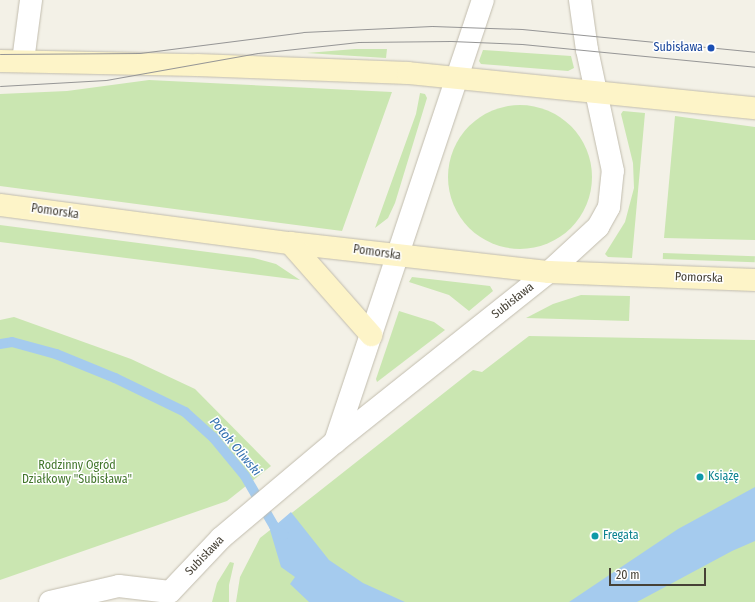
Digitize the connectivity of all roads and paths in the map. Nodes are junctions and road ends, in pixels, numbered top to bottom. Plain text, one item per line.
1 (31, 0) edge
2 (483, 0) edge
3 (580, 0) edge
4 (0, 61) edge
5 (23, 61) junction
6 (455, 79) junction
7 (596, 92) junction
8 (755, 108) edge
9 (0, 205) edge
10 (290, 243) junction
11 (398, 256) junction
12 (549, 272) junction
13 (755, 280) edge
14 (371, 335) junction
15 (335, 442) junction
16 (174, 597) edge
17 (50, 602) edge

1 - 5 street
2 - 6 street
3 - 7 street, Subisława
4 - 5 main road
5 - 6 main road
6 - 7 main road
6 - 11 street
7 - 8 main road
7 - 12 street, Subisława
9 - 10 main road, Pomorska
10 - 11 main road, Pomorska
10 - 14 main road
11 - 12 main road, Pomorska
11 - 14 street
12 - 13 main road, Pomorska
12 - 15 street, Subisława
14 - 15 street
15 - 16 street, Subisława
16 - 17 street, Subisława

